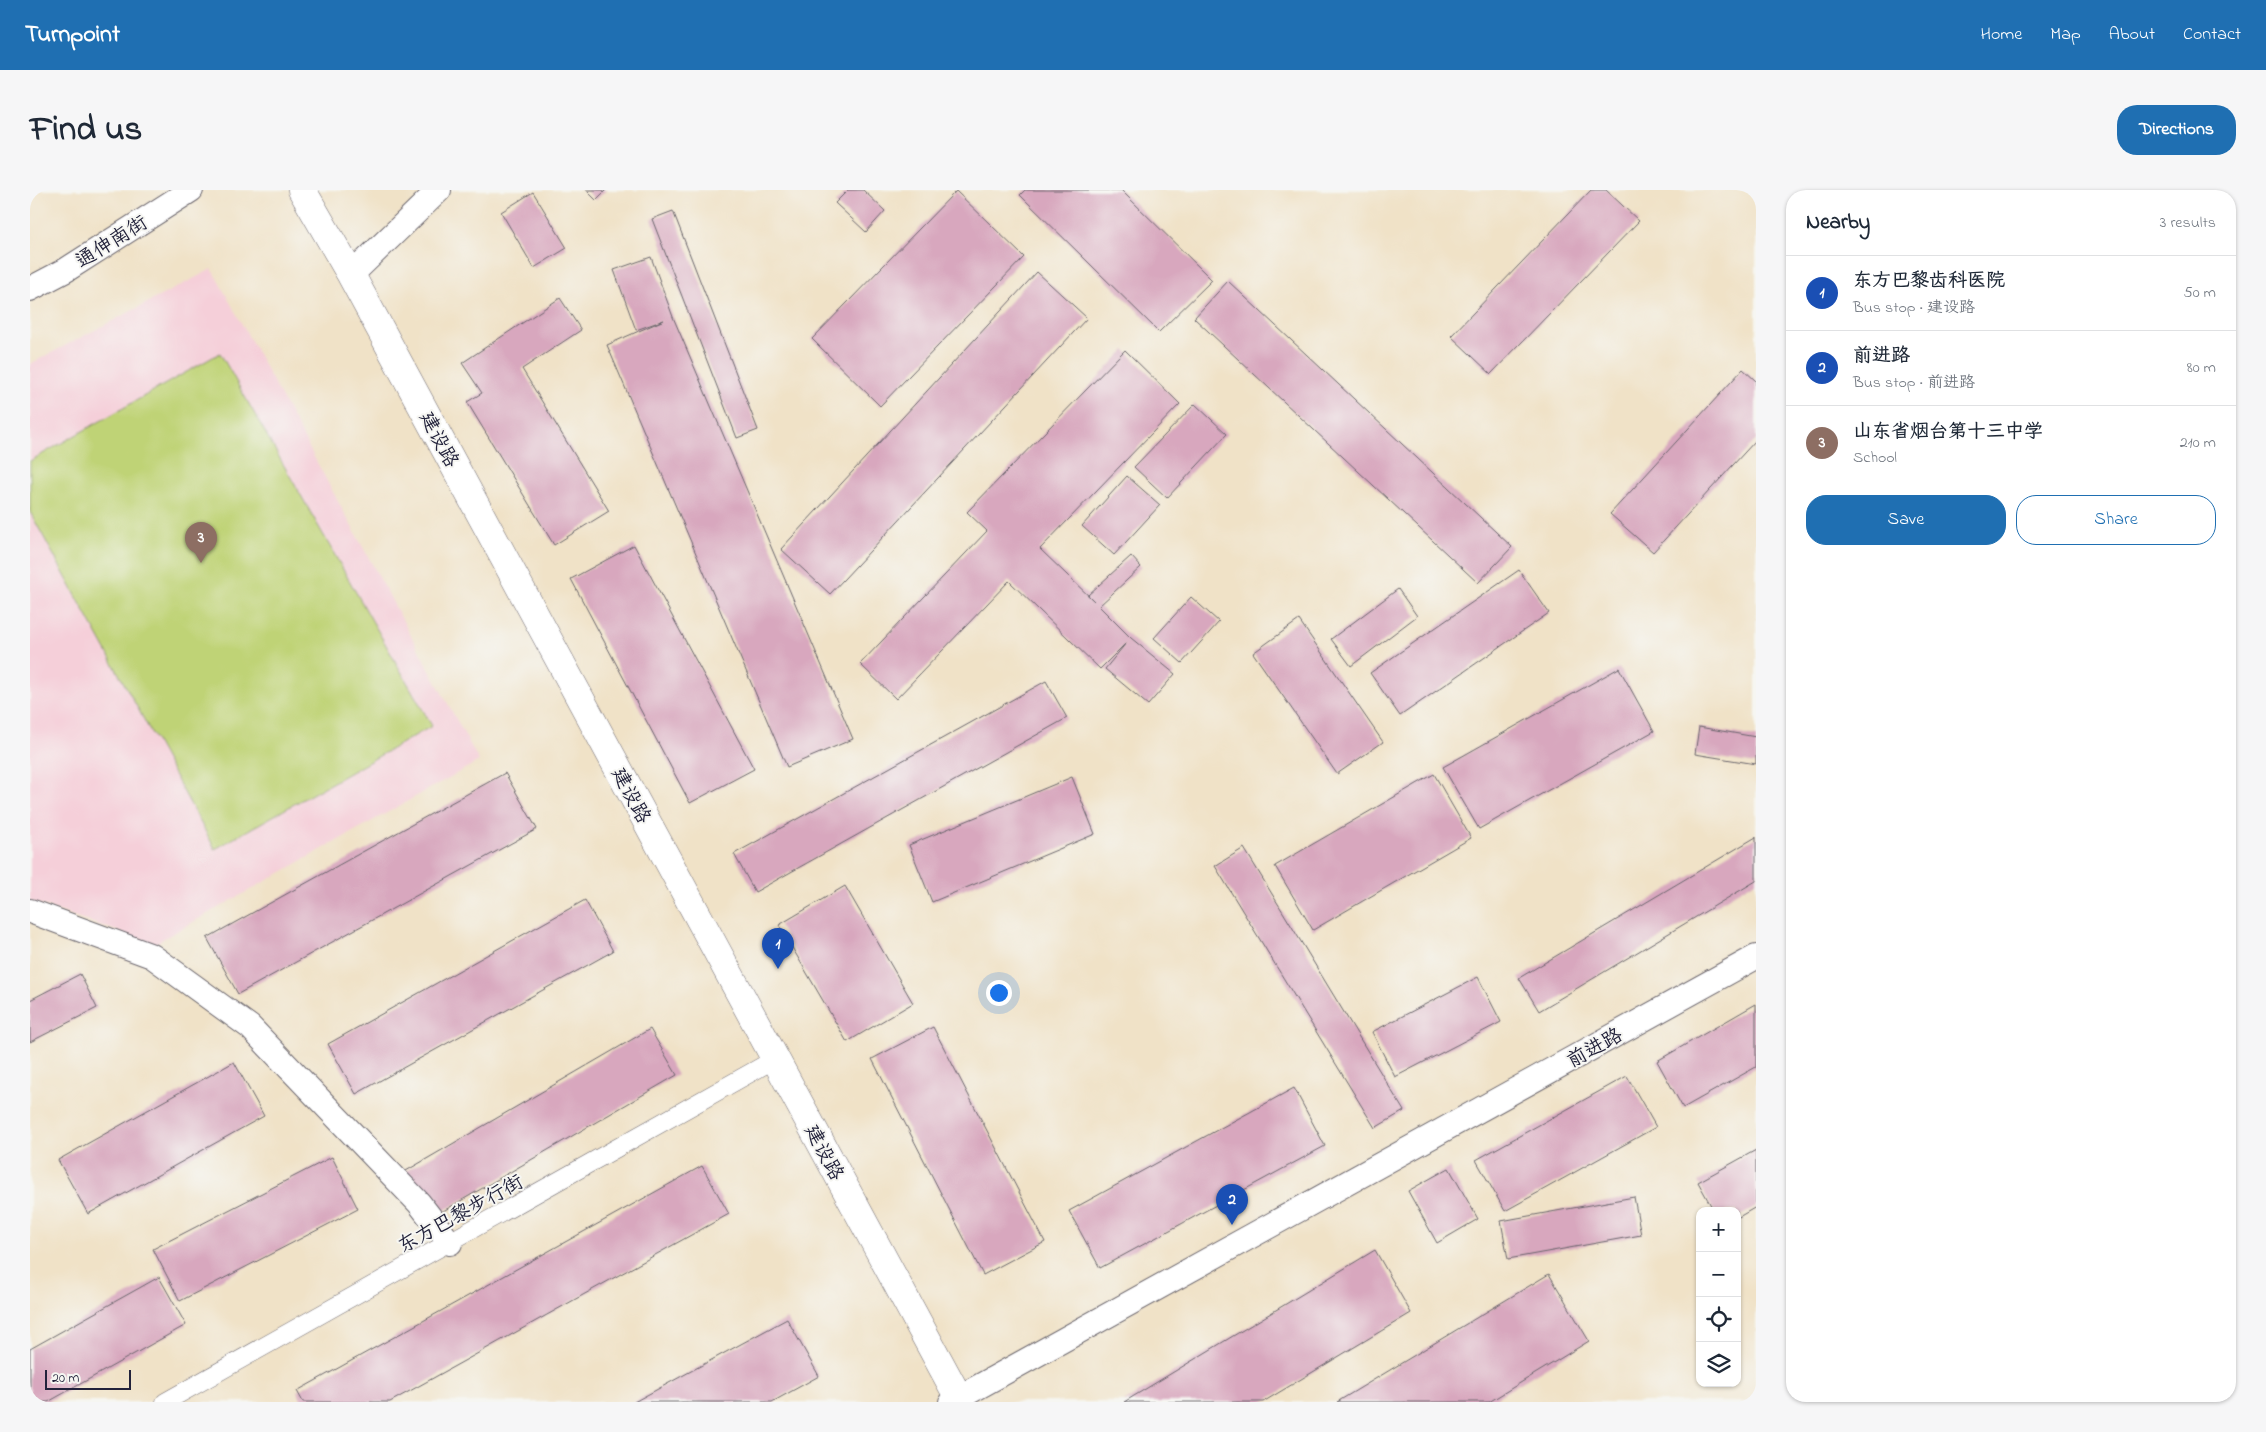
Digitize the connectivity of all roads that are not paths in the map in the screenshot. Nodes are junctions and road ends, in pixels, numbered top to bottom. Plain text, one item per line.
1 (191, 190) edge
2 (302, 190) edge
3 (439, 190) edge
4 (351, 275) junction
5 (30, 289) edge
6 (30, 911) edge
7 (1756, 957) edge
8 (775, 1059) junction
9 (450, 1243) junction
10 (952, 1401) edge
11 (165, 1402) edge

1 - 5 street, 通伸南街
2 - 4 street, 建设路
3 - 4 street
4 - 8 street, 建设路
6 - 9 street
7 - 10 street, 前进路
8 - 9 street, 东方巴黎步行街
8 - 10 street, 建设路
9 - 11 street, 东方巴黎步行街

